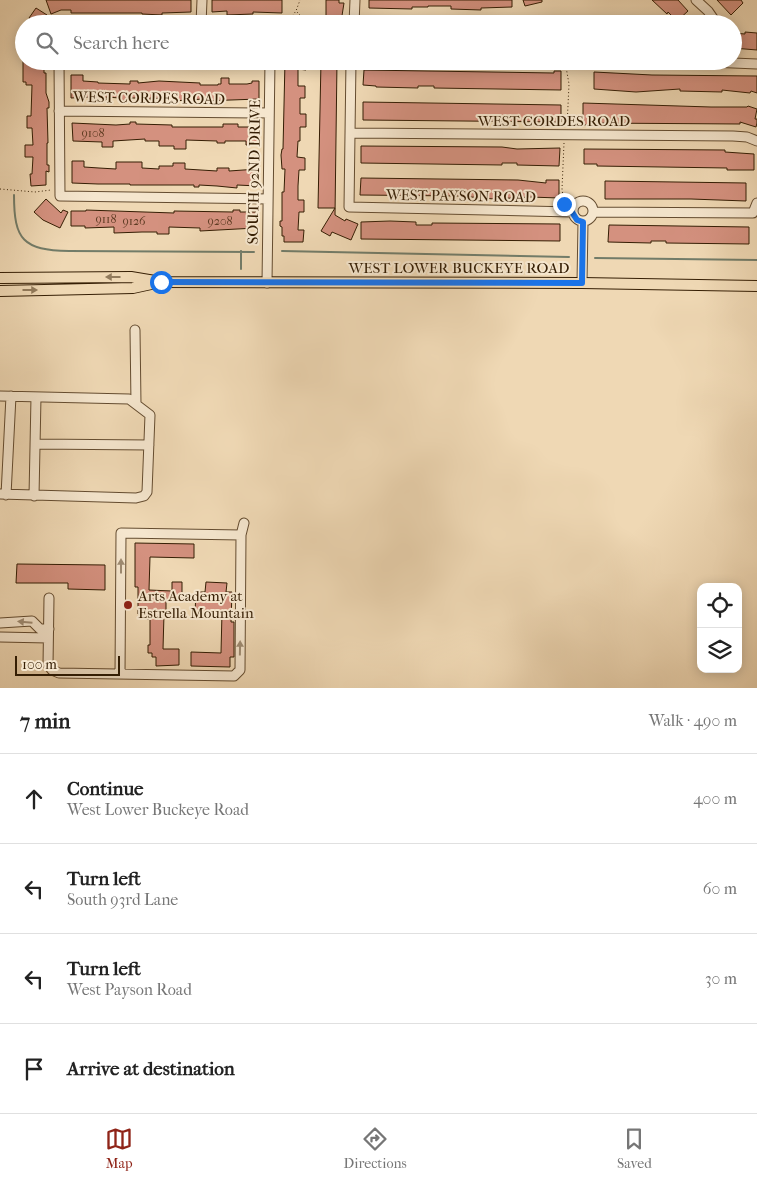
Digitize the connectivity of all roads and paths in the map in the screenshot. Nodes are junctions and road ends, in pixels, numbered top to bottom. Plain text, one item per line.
1 (202, 0) edge
2 (300, 0) edge
3 (355, 0) edge
4 (696, 0) edge
5 (296, 11) junction
6 (201, 15) edge
7 (293, 15) edge
8 (300, 15) edge
9 (354, 15) edge
10 (711, 15) edge
11 (742, 63) edge
12 (757, 64) edge
13 (59, 70) edge
14 (270, 70) edge
15 (351, 70) edge
16 (566, 70) edge
17 (59, 111) junction
18 (269, 113) junction
19 (350, 133) junction
20 (568, 135) junction
21 (757, 141) edge
22 (0, 189) edge
23 (60, 193) junction
24 (268, 199) junction
25 (757, 203) edge
26 (569, 212) junction
27 (593, 212) junction
28 (583, 222) junction
29 (0, 278) edge
30 (161, 282) junction
31 (266, 283) junction
32 (582, 283) junction
33 (757, 286) edge
34 (0, 291) edge
35 (135, 330) dead end
36 (0, 396) edge
37 (11, 396) junction
38 (36, 397) junction
39 (136, 404) junction
40 (35, 444) junction
41 (149, 445) junction
42 (3, 495) edge
43 (34, 496) junction
44 (244, 523) dead end
45 (241, 535) junction
46 (49, 598) dead end
47 (0, 622) edge
48 (49, 633) junction
49 (0, 637) edge
50 (120, 674) junction

1 - 6 street
2 - 5 path
3 - 9 street
4 - 10 street
5 - 7 path
5 - 8 path
11 - 12 street
13 - 17 street
14 - 18 street, SOUTH 92ND DRIVE
15 - 19 street
16 - 20 path
17 - 18 street, WEST CORDES ROAD
17 - 23 street
18 - 24 street, SOUTH 92ND DRIVE
19 - 20 street, WEST CORDES ROAD
19 - 26 street, WEST PAYSON ROAD
20 - 21 street, WEST CORDES ROAD
20 - 26 path
22 - 23 path
23 - 24 street
24 - 31 street, SOUTH 92ND DRIVE
25 - 27 street, WEST PAYSON ROAD
26 - 27 street, WEST PAYSON ROAD
26 - 28 street
27 - 28 street
28 - 32 street
30 -> 29 main road, WEST LOWER BUCKEYE ROAD
30 - 31 main road, WEST LOWER BUCKEYE ROAD
34 -> 30 main road, WEST LOWER BUCKEYE ROAD
31 - 32 main road, WEST LOWER BUCKEYE ROAD
32 - 33 main road, WEST LOWER BUCKEYE ROAD
35 - 39 street
36 - 37 street
37 - 38 street
37 - 42 street
38 - 39 street
38 - 40 street
39 - 41 street
40 - 41 street
40 - 43 street
41 - 43 street
42 - 43 street
44 - 45 street
50 -> 45 street
50 -> 45 street
46 - 48 street
48 -> 47 street
48 - 49 street
48 - 50 street

